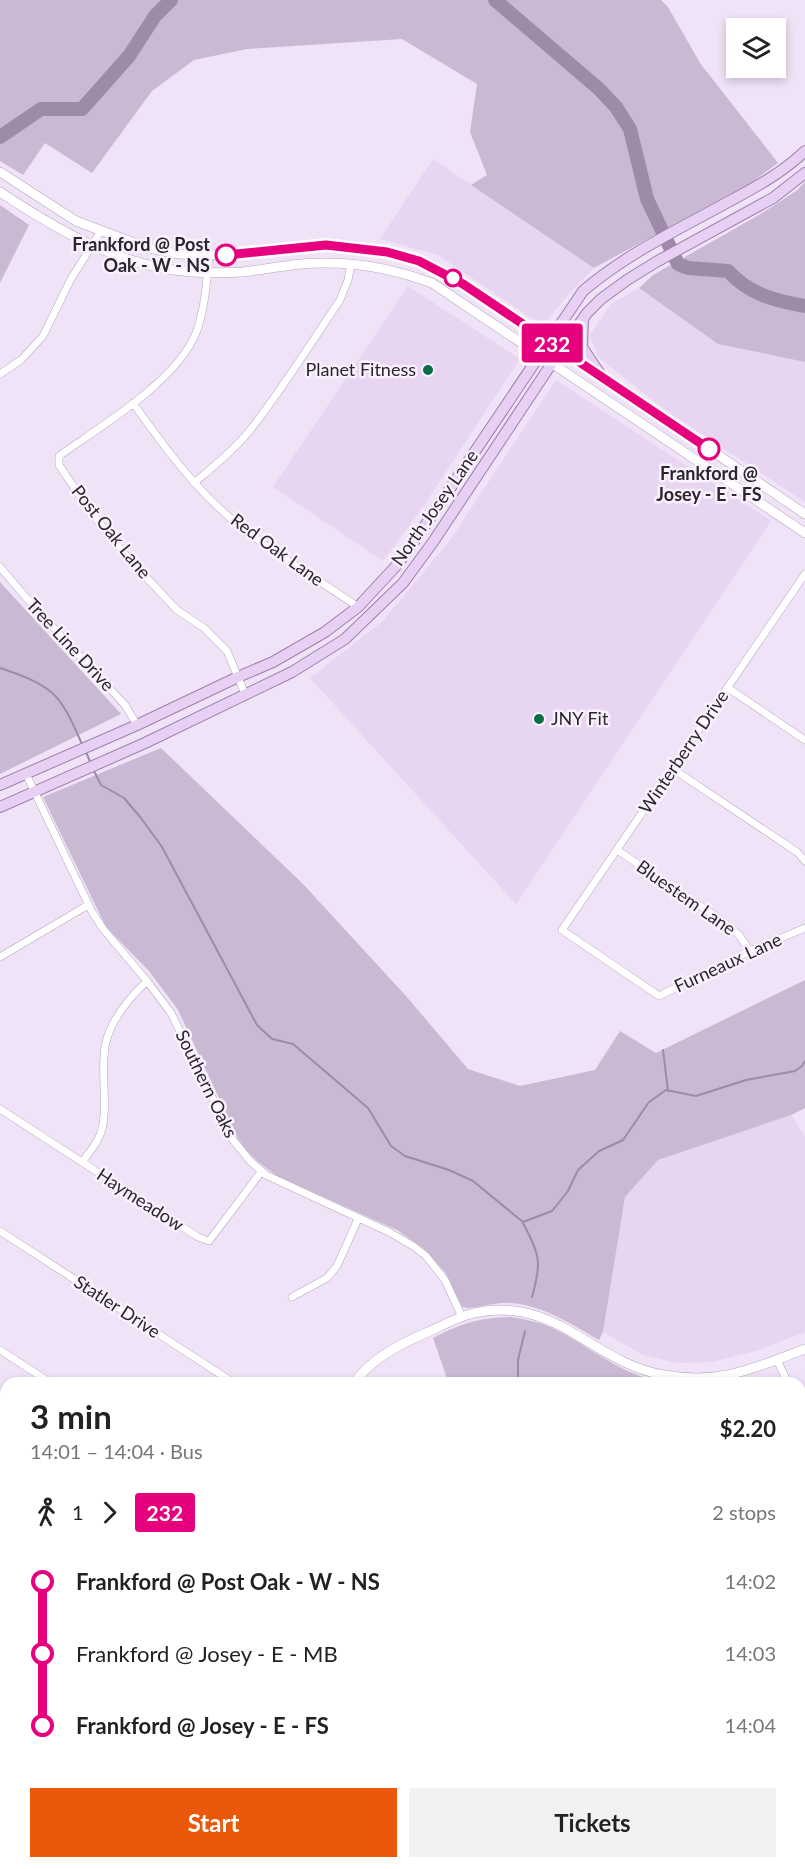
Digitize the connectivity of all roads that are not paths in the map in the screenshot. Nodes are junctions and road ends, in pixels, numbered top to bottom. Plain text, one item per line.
1 (805, 151) edge
2 (0, 172) edge
3 (805, 173) edge
4 (0, 192) edge
5 (101, 231) junction
6 (94, 246) junction
7 (209, 255) junction
8 (351, 264) junction
9 (428, 265) junction
10 (208, 272) junction
11 (421, 279) junction
12 (583, 320) junction
13 (549, 341) junction
14 (562, 350) junction
15 (539, 355) junction
16 (552, 363) junction
17 (0, 374) edge
18 (602, 377) junction
19 (133, 403) junction
20 (699, 443) junction
21 (689, 457) junction
22 (194, 483) junction
23 (805, 514) edge
24 (805, 533) edge
25 (418, 536) junction
26 (433, 542) junction
27 (0, 567) edge
28 (805, 574) edge
29 (358, 607) junction
30 (238, 677) junction
31 (728, 688) junction
32 (245, 694) junction
33 (137, 725) junction
34 (805, 740) edge
35 (673, 769) junction
36 (26, 774) junction
37 (0, 785) edge
38 (34, 792) junction
39 (0, 807) edge
40 (617, 850) junction
41 (805, 861) edge
42 (88, 905) junction
43 (805, 928) edge
44 (562, 930) joint
45 (750, 951) junction
46 (0, 957) edge
47 (147, 981) junction
48 (0, 1109) edge
49 (82, 1162) junction
50 (261, 1172) junction
51 (358, 1219) junction
52 (0, 1231) edge
53 (292, 1297) dead end
54 (462, 1317) junction
55 (805, 1349) edge
56 (0, 1350) edge
57 (777, 1359) junction
58 (42, 1377) edge
59 (225, 1377) edge
60 (359, 1377) edge
61 (680, 1377) edge
62 (726, 1377) edge
63 (785, 1377) edge

1 - 13 main road, North Josey Lane
2 - 5 main road
3 - 12 main road, North Josey Lane
4 - 6 main road
5 - 6 street
5 - 7 main road
6 - 10 main road
6 - 17 street
7 - 9 main road
7 - 10 street, Post Oak Lane
8 - 10 main road
8 - 11 main road
8 - 22 street
9 - 11 main road
9 - 13 main road
10 - 19 street, Post Oak Lane
11 - 15 main road
12 - 14 main road, North Josey Lane
12 - 18 main road
13 - 14 main road
13 - 15 main road, North Josey Lane
14 - 16 main road, North Josey Lane
14 - 18 main road
15 - 16 main road
15 - 25 main road, North Josey Lane
16 - 21 main road
16 - 26 main road, North Josey Lane
18 - 20 main road
19 - 22 street, Red Oak Lane
19 - 30 street, Post Oak Lane
20 - 21 main road
20 - 23 main road
21 - 24 main road
22 - 29 street, Red Oak Lane
25 - 26 main road
25 - 29 main road, North Josey Lane
26 - 32 main road, North Josey Lane
27 - 33 street, Tree Line Drive
28 - 31 street, Winterberry Drive
29 - 30 main road, North Josey Lane
30 - 32 street, Post Oak Lane
30 - 33 main road, North Josey Lane
31 - 34 street
31 - 35 street, Winterberry Drive
32 - 38 main road, North Josey Lane
33 - 36 main road, North Josey Lane
35 - 40 street, Winterberry Drive
35 - 41 street
36 - 37 main road, North Josey Lane
36 - 38 street, Southern Oaks
38 - 39 main road, North Josey Lane
38 - 42 street, Southern Oaks
40 - 44 street, Winterberry Drive
40 - 45 street, Bluestem Lane
42 - 46 street
42 - 47 street, Southern Oaks
43 - 45 street, Furneaux Lane
44 - 45 street, Furneaux Lane
47 - 49 street
47 - 50 street, Southern Oaks
48 - 49 street, Haymeadow
49 - 50 street, Haymeadow
50 - 51 street, Southern Oaks
51 - 53 street
51 - 54 street, Southern Oaks
52 - 59 street, Statler Drive
54 - 60 main road
54 - 61 main road
55 - 57 main road
56 - 58 street
57 - 62 main road
57 - 63 street

